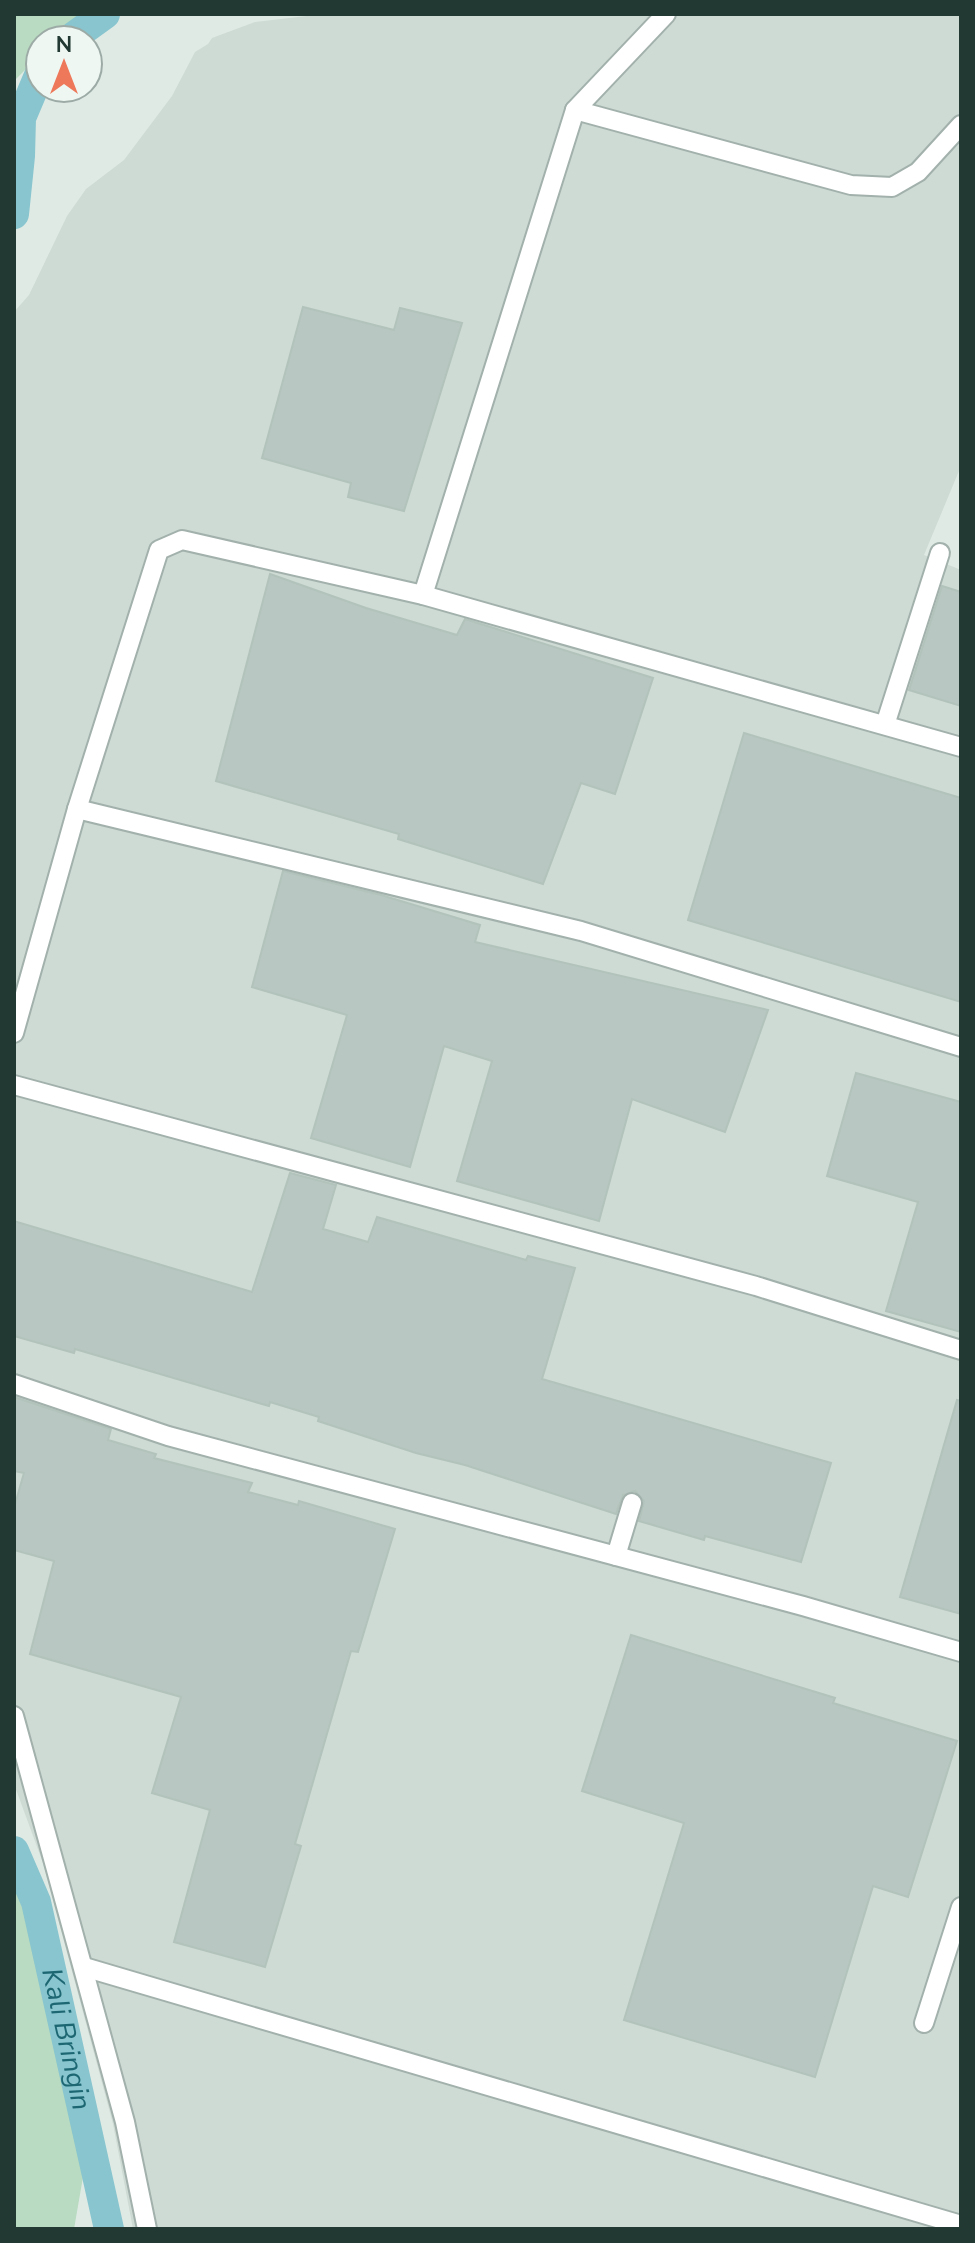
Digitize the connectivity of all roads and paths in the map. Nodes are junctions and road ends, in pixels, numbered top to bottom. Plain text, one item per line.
1 (666, 14) edge
2 (575, 110) junction
3 (961, 125) edge
4 (940, 553) dead end
5 (423, 595) junction
6 (885, 725) junction
7 (961, 747) edge
8 (77, 809) junction
9 (14, 1033) edge
10 (961, 1047) edge
11 (14, 1085) edge
12 (961, 1350) edge
13 (14, 1384) edge
14 (632, 1503) dead end
15 (616, 1556) junction
16 (961, 1652) edge
17 (14, 1716) edge
18 (961, 1907) edge
19 (84, 1967) junction
20 (924, 2023) dead end
21 (961, 2225) edge
22 (147, 2229) edge

1 - 2 lane
2 - 3 lane
2 - 5 lane
4 - 6 lane
5 - 6 lane
5 - 8 lane
6 - 7 lane
8 - 9 lane
8 - 10 lane
11 - 12 lane
13 - 15 lane
14 - 15 lane
15 - 16 lane
17 - 19 lane
18 - 20 lane
19 - 21 lane
19 - 22 lane

